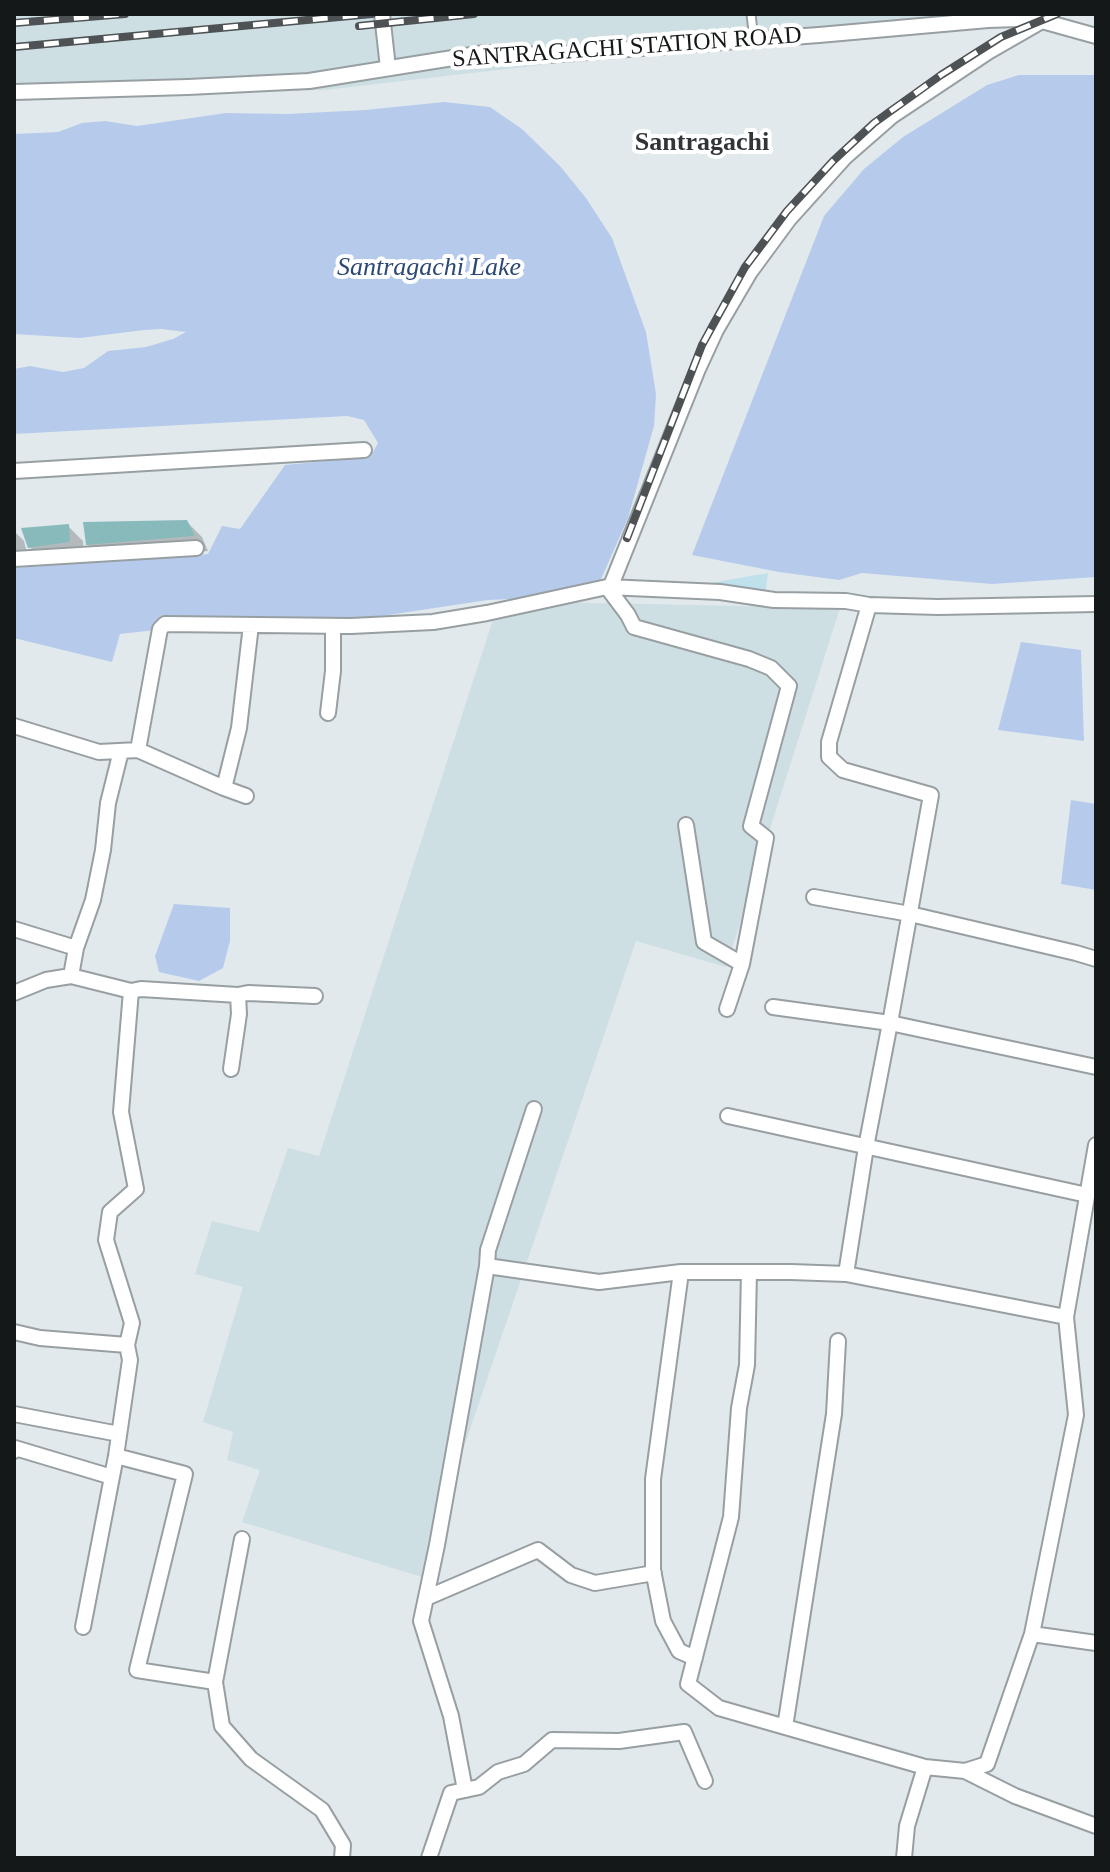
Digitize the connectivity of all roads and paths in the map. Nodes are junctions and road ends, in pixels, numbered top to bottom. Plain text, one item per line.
1 (382, 14) edge
2 (751, 14) edge
3 (1042, 21) junction
4 (1096, 36) edge
5 (754, 40) junction
6 (388, 68) junction
7 (14, 92) edge
8 (364, 450) dead end
9 (14, 471) edge
10 (196, 548) dead end
11 (14, 559) edge
12 (609, 588) junction
13 (1096, 604) edge
14 (869, 605) junction
15 (251, 625) junction
16 (333, 626) junction
17 (328, 713) dead end
18 (14, 726) edge
19 (138, 750) junction
20 (121, 751) junction
21 (224, 788) junction
22 (246, 796) dead end
23 (686, 825) dead end
24 (814, 897) dead end
25 (910, 914) junction
26 (14, 929) edge
27 (76, 948) junction
28 (1096, 959) edge
29 (742, 964) junction
30 (71, 976) junction
31 (131, 991) junction
32 (14, 993) edge
33 (238, 995) junction
34 (315, 996) dead end
35 (773, 1007) dead end
36 (727, 1009) dead end
37 (890, 1023) junction
38 (1096, 1067) edge
39 (231, 1069) dead end
40 (534, 1109) dead end
41 (728, 1116) dead end
42 (1096, 1145) edge
43 (866, 1147) junction
44 (1087, 1195) junction
45 (1081, 1228) junction
46 (1096, 1233) edge
47 (487, 1266) junction
48 (681, 1272) junction
49 (749, 1272) junction
50 (846, 1274) junction
51 (1066, 1317) junction
52 (14, 1332) edge
53 (838, 1341) dead end
54 (127, 1345) junction
55 (14, 1414) edge
56 (119, 1434) junction
57 (14, 1451) edge
58 (116, 1456) junction
59 (112, 1477) junction
60 (242, 1539) dead end
61 (654, 1573) junction
62 (426, 1598) junction
63 (83, 1627) dead end
64 (1032, 1634) junction
65 (1096, 1643) edge
66 (695, 1658) junction
67 (215, 1682) junction
68 (785, 1727) junction
69 (925, 1767) junction
70 (965, 1771) junction
71 (705, 1781) dead end
72 (465, 1790) junction
73 (1096, 1826) edge
74 (342, 1858) edge
75 (429, 1858) edge
76 (904, 1858) edge

1 - 6 street
2 - 5 lane
3 - 4 street, SANTRAGACHI STATION ROAD
3 - 5 street, SANTRAGACHI STATION ROAD
3 - 12 street
5 - 6 street, SANTRAGACHI STATION ROAD
6 - 7 street, SANTRAGACHI STATION ROAD
8 - 9 street
10 - 11 street
12 - 14 street
12 - 16 street
12 - 29 street
13 - 14 street
14 - 25 street
15 - 16 street
15 - 19 street
15 - 21 street
16 - 17 street
18 - 20 street
19 - 20 street
19 - 21 street
20 - 27 street
21 - 22 street
23 - 29 street
24 - 25 street
25 - 28 street
25 - 37 street
26 - 27 street
27 - 30 street
29 - 36 street
30 - 31 street
30 - 32 street
31 - 33 street
31 - 54 street
33 - 34 street
33 - 39 street
35 - 37 street
37 - 38 street
37 - 43 street
40 - 47 street
41 - 43 street
42 - 44 street
43 - 44 street
43 - 50 street
44 - 45 street
45 - 46 street
45 - 51 street
47 - 48 street
47 - 62 street
48 - 49 street
48 - 61 street
49 - 50 street
49 - 66 street
50 - 51 street
51 - 64 street
52 - 54 street
53 - 68 street
54 - 56 street
55 - 56 street
56 - 58 street
57 - 59 street
58 - 59 street
58 - 67 street
59 - 63 street
60 - 67 street
61 - 62 street
61 - 66 street
62 - 72 street
64 - 65 street
64 - 70 street
66 - 68 street
67 - 74 street
68 - 69 street
69 - 70 street
69 - 76 street
70 - 73 street
71 - 72 street
72 - 75 street

